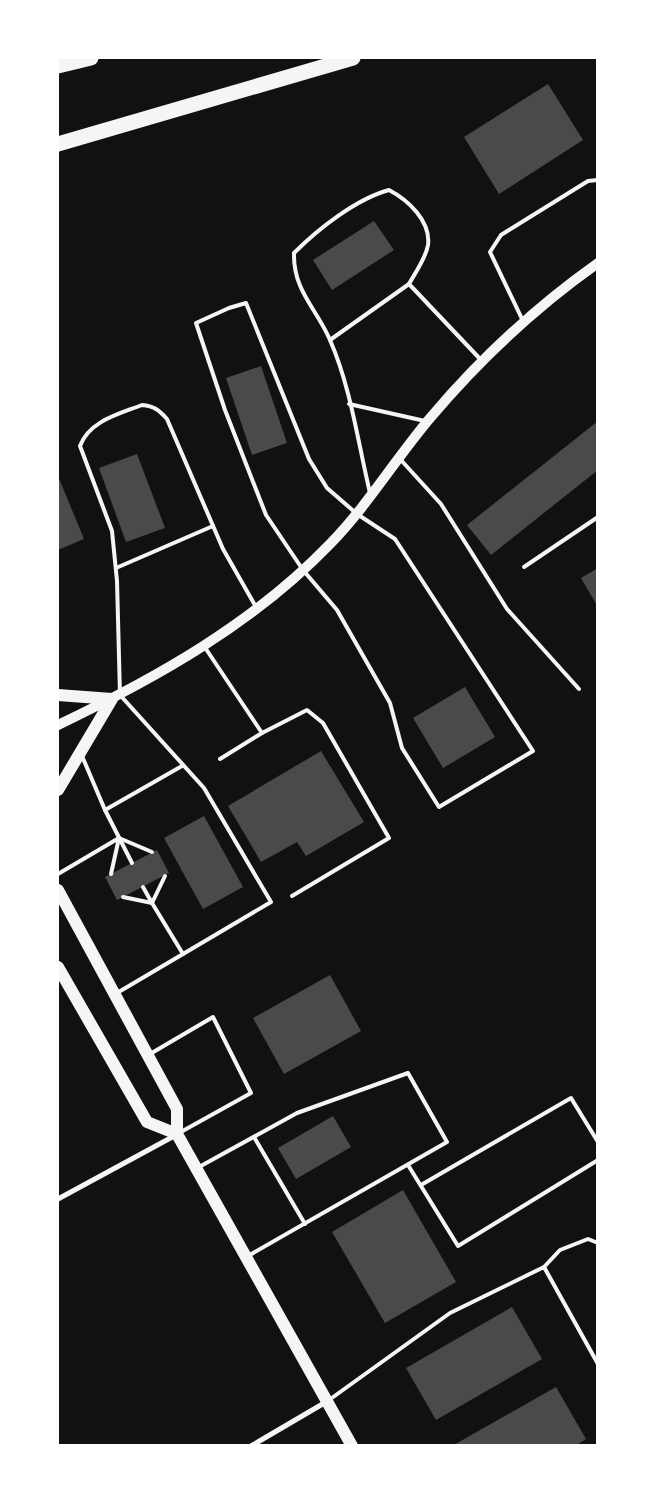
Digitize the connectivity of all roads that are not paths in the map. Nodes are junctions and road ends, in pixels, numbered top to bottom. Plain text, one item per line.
1 (91, 58) edge
2 (353, 58) edge
3 (58, 66) edge
4 (58, 144) edge
5 (598, 180) edge
6 (598, 263) edge
7 (409, 284) junction
8 (523, 321) junction
9 (330, 340) junction
10 (482, 361) junction
11 (349, 404) junction
12 (428, 421) junction
13 (400, 459) junction
14 (371, 498) junction
15 (357, 514) junction
16 (598, 517) edge
17 (213, 526) junction
18 (116, 568) junction
19 (524, 568) dead end
20 (303, 570) junction
21 (257, 609) junction
22 (204, 646) junction
23 (580, 689) dead end
24 (58, 694) edge
25 (116, 697) junction
26 (58, 725) edge
27 (262, 733) junction
28 (80, 752) junction
29 (220, 759) dead end
30 (182, 766) junction
31 (58, 790) edge
32 (105, 810) junction
33 (118, 838) junction
34 (152, 852) dead end
35 (132, 863) dead end
36 (58, 874) edge
37 (111, 874) dead end
38 (165, 876) dead end
39 (143, 887) dead end
40 (58, 890) edge
41 (292, 896) dead end
42 (122, 897) dead end
43 (152, 903) junction
44 (183, 954) junction
45 (58, 966) edge
46 (115, 994) junction
47 (148, 1055) junction
48 (177, 1134) junction
49 (254, 1137) junction
50 (598, 1142) edge
51 (598, 1160) edge
52 (408, 1164) junction
53 (196, 1168) junction
54 (421, 1185) junction
55 (58, 1199) edge
56 (305, 1224) junction
57 (598, 1243) edge
58 (246, 1258) junction
59 (544, 1268) junction
60 (598, 1364) edge
61 (327, 1402) junction
62 (251, 1446) edge
63 (352, 1446) edge

1 - 3 highway
2 - 4 highway
5 - 8 lane
6 - 8 main road
7 - 9 lane
7 - 9 lane
7 - 10 lane
8 - 10 main road
9 - 11 lane
10 - 12 main road
11 - 12 lane
11 - 14 lane
12 - 13 main road
13 - 14 main road
13 - 23 lane
14 - 15 main road
15 - 20 main road
15 - 20 lane
15 - 20 lane
16 - 19 lane
17 - 18 lane
17 - 18 lane
17 - 21 lane
18 - 25 lane
20 - 21 main road
21 - 22 main road
22 - 25 main road
22 - 27 lane
24 - 25 main road
25 - 26 main road
25 - 28 main road
25 - 30 lane
27 - 29 lane
27 - 41 lane
28 - 31 main road
28 - 32 lane
30 - 32 lane
30 - 44 lane
32 - 33 lane
33 - 34 lane
33 - 35 lane
33 - 36 lane
33 - 37 lane
38 - 43 lane
39 - 43 lane
40 - 46 main road
42 - 43 lane
43 - 44 lane
44 - 46 lane
45 - 48 main road
46 - 47 main road
47 - 48 main road
47 - 48 lane
48 - 53 main road
48 - 55 street
49 - 52 lane
49 - 53 lane
49 - 56 lane
50 - 54 lane
51 - 54 lane
52 - 54 lane
52 - 56 lane
53 - 58 main road
56 - 58 lane
57 - 59 lane
58 - 61 main road
59 - 60 lane
59 - 61 lane
61 - 62 street
61 - 63 main road

